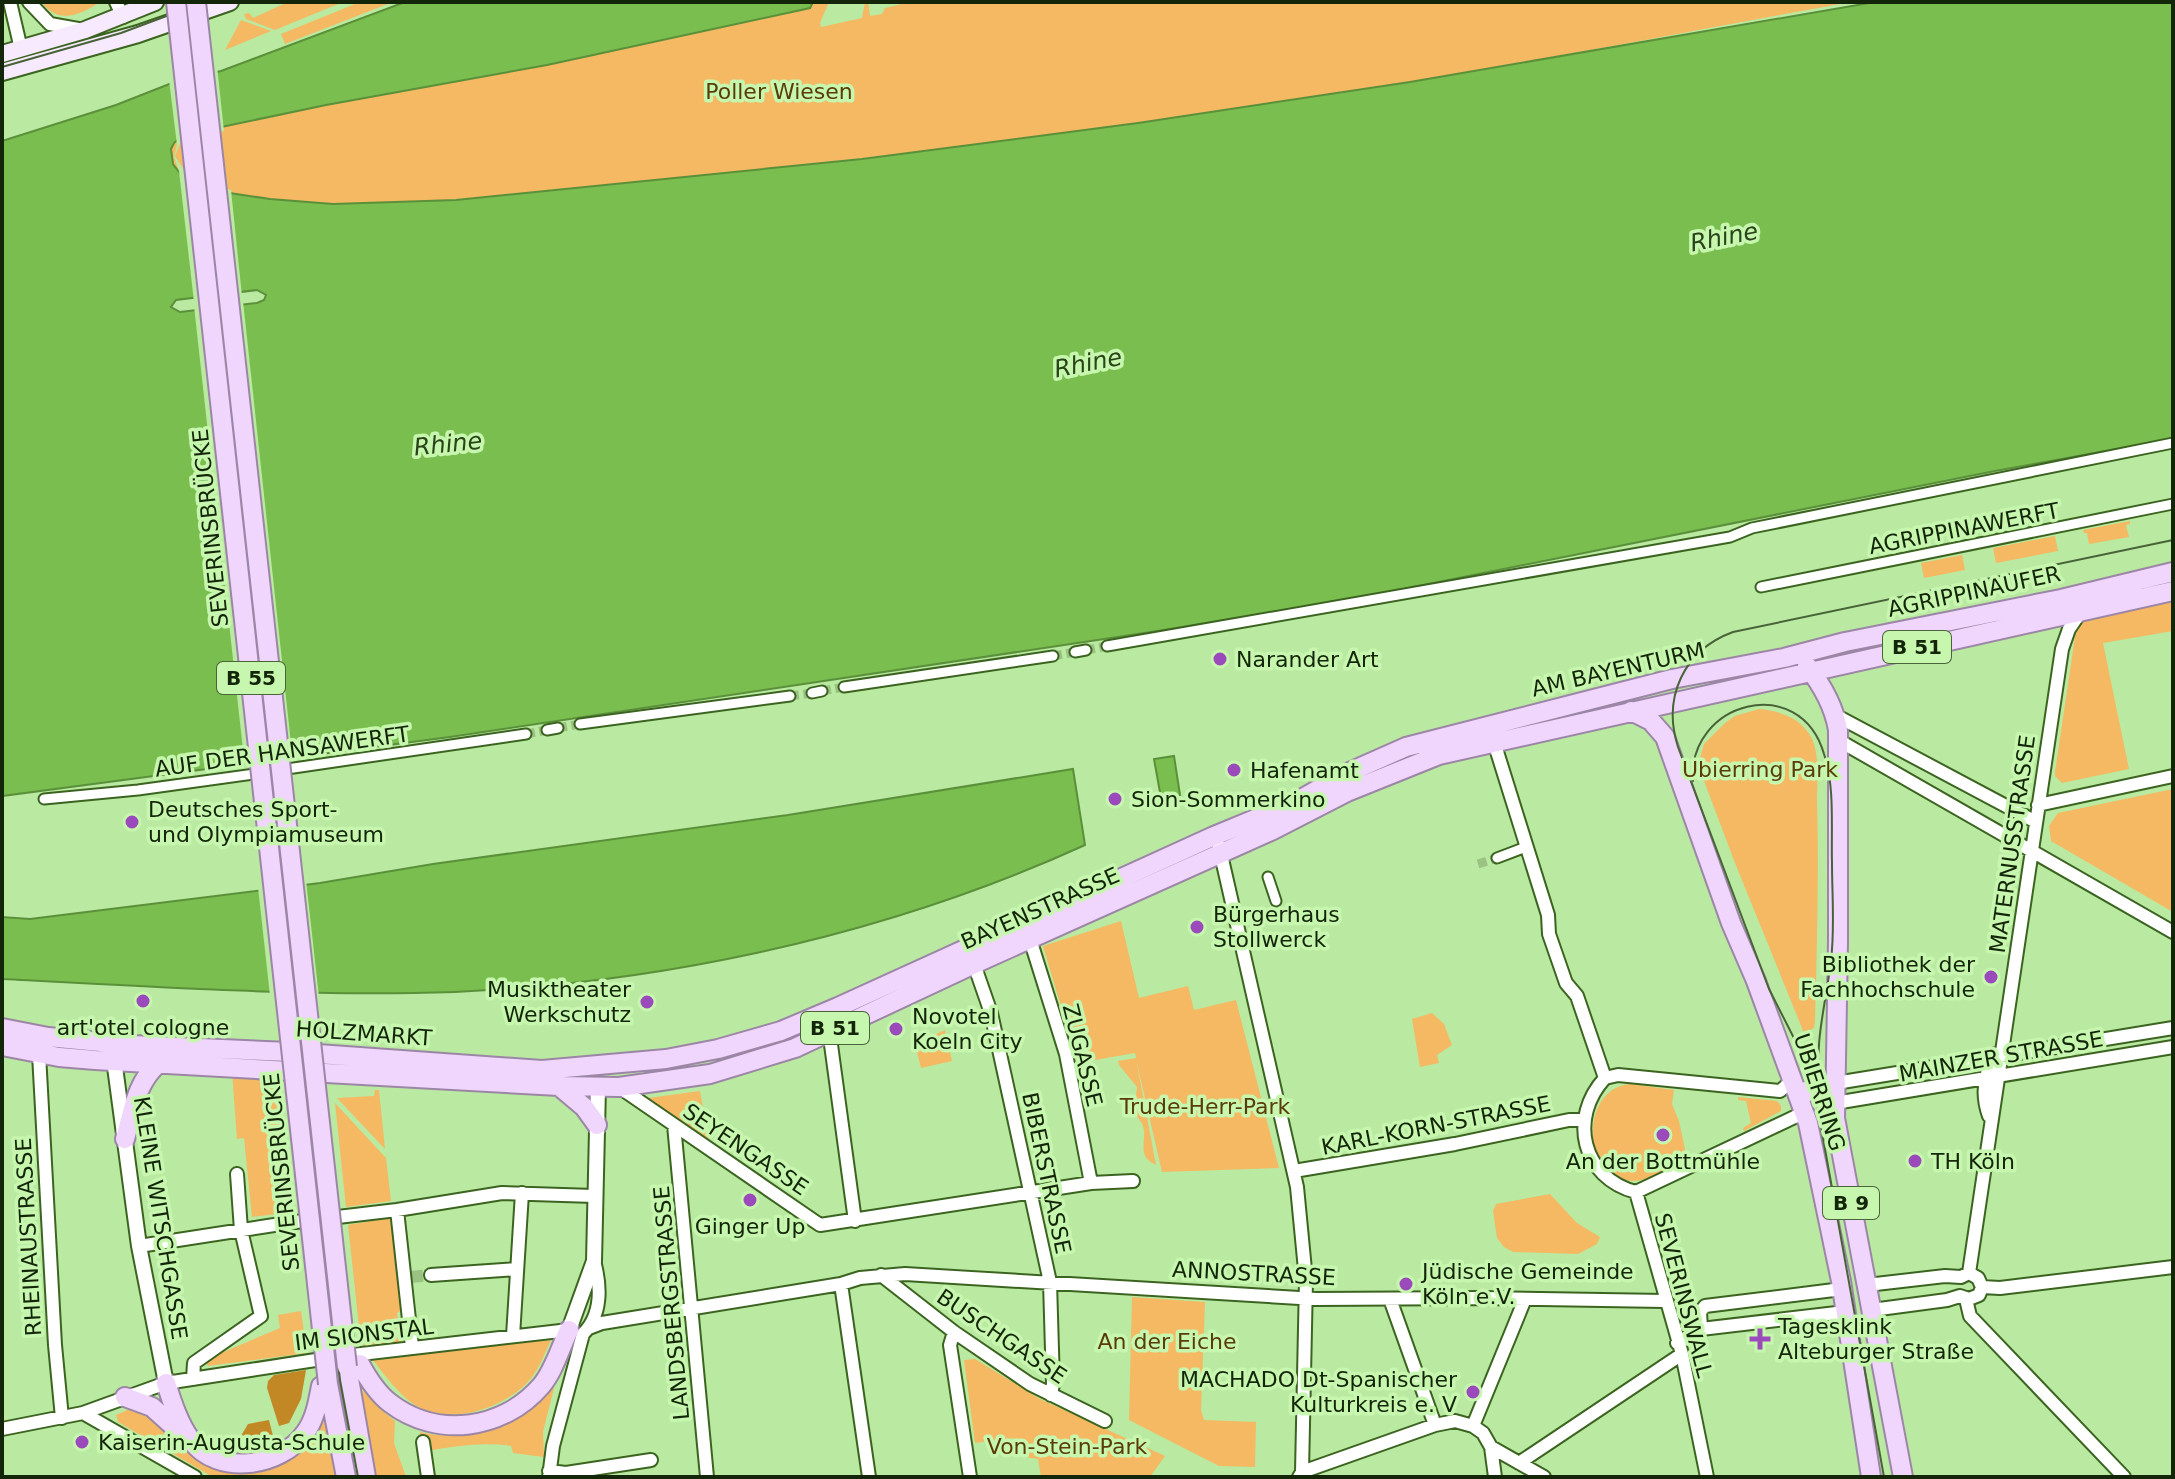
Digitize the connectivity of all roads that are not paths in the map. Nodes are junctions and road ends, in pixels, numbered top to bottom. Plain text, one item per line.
1 (10, 2) edge
2 (29, 2) edge
3 (155, 2) edge
4 (176, 2) edge
5 (196, 2) edge
6 (230, 2) edge
7 (120, 9) edge
8 (85, 30) junction
9 (21, 49) junction
10 (2, 54) edge
11 (43, 62) junction
12 (2, 72) edge
13 (2173, 443) edge
14 (2173, 504) edge
15 (2173, 572) edge
16 (2128, 582) junction
17 (1761, 587) dead end
18 (2173, 591) edge
19 (2125, 601) junction
20 (2082, 610) junction
21 (2039, 620) junction
22 (1107, 646) tunnel mouth
23 (2062, 649) junction
24 (1053, 656) tunnel mouth
25 (1784, 658) junction
26 (1844, 664) junction
27 (1729, 668) junction
28 (1812, 673) junction
29 (844, 687) tunnel mouth
30 (1628, 690) junction
31 (790, 696) tunnel mouth
32 (1678, 703) junction
33 (1631, 711) junction
34 (1532, 713) junction
35 (1835, 715) junction
36 (580, 724) tunnel mouth
37 (558, 728) tunnel mouth
38 (547, 730) tunnel mouth
39 (1464, 732) joint
40 (1537, 732) junction
41 (526, 734) tunnel mouth
42 (1665, 737) junction
43 (1838, 740) junction
44 (1494, 742) junction
45 (2173, 776) edge
46 (44, 799) dead end
47 (2038, 805) junction
48 (2036, 822) junction
49 (1218, 844) junction
50 (1526, 847) junction
51 (2032, 851) junction
52 (1497, 858) tunnel mouth
53 (1268, 877) dead end
54 (1276, 901) dead end
55 (2173, 932) edge
56 (1030, 939) junction
57 (974, 964) junction
58 (807, 1020) junction
59 (2, 1028) edge
60 (2173, 1028) edge
61 (829, 1030) junction
62 (807, 1042) junction
63 (2, 1046) edge
64 (2173, 1047) edge
65 (114, 1052) junction
66 (1999, 1052) junction
67 (39, 1054) junction
68 (159, 1063) junction
69 (611, 1065) junction
70 (1605, 1078) junction
71 (1991, 1078) junction
72 (1793, 1080) junction
73 (1836, 1083) junction
74 (559, 1086) junction
75 (598, 1087) junction
76 (619, 1087) junction
77 (1835, 1103) junction
78 (1803, 1106) junction
79 (1585, 1120) junction
80 (597, 1125) junction
81 (674, 1125) junction
82 (125, 1139) junction
83 (1294, 1171) junction
84 (237, 1174) dead end
85 (1133, 1181) dead end
86 (1091, 1183) junction
87 (1031, 1192) junction
88 (1636, 1192) junction
89 (522, 1193) junction
90 (594, 1196) junction
91 (397, 1210) junction
92 (855, 1221) junction
93 (241, 1230) junction
94 (139, 1246) junction
95 (594, 1261) junction
96 (2173, 1267) edge
97 (517, 1269) junction
98 (431, 1275) tunnel mouth
99 (881, 1275) junction
100 (1965, 1275) junction
101 (1050, 1282) junction
102 (841, 1284) junction
103 (1867, 1285) junction
104 (1982, 1287) junction
105 (1842, 1289) junction
106 (1306, 1297) junction
107 (1963, 1297) junction
108 (1390, 1299) junction
109 (1525, 1299) junction
110 (1665, 1301) junction
111 (342, 1307) junction
112 (691, 1307) junction
113 (1872, 1310) junction
114 (1845, 1312) junction
115 (589, 1328) junction
116 (1701, 1329) junction
117 (569, 1330) junction
118 (954, 1332) junction
119 (513, 1336) junction
120 (412, 1347) junction
121 (1680, 1348) junction
122 (193, 1379) junction
123 (166, 1383) junction
124 (324, 1385) junction
125 (1051, 1395) junction
126 (125, 1397) junction
127 (83, 1413) junction
128 (62, 1418) junction
129 (1105, 1421) dead end
130 (1435, 1425) junction
131 (1473, 1426) junction
132 (2, 1429) edge
133 (191, 1441) junction
134 (423, 1442) dead end
135 (1491, 1447) junction
136 (651, 1460) dead end
137 (1519, 1463) junction
138 (549, 1474) edge
139 (1300, 1474) edge
140 (195, 1477) edge
141 (346, 1477) edge
142 (366, 1477) edge
143 (428, 1477) edge
144 (707, 1477) edge
145 (869, 1477) edge
146 (970, 1477) edge
147 (1495, 1477) edge
148 (1544, 1477) edge
149 (1707, 1477) edge
150 (1871, 1477) edge
151 (1903, 1477) edge
152 (2124, 1477) edge

1 - 9 street
2 - 8 street
3 - 7 main road
4 - 124 main road, SEVERINSBRÜCKE / B 55, bridge
5 - 111 main road, SEVERINSBRÜCKE / B 55, bridge
6 - 11 main road
7 - 8 main road
8 - 9 main road
9 - 10 main road
9 - 11 main road
11 - 12 main road
13 - 22 street
14 - 17 street, AGRIPPINAWERFT
15 - 16 main road, AGRIPPINAUFER
16 - 19 main road
16 - 25 main road, AGRIPPINAUFER
18 - 19 main road, AGRIPPINAUFER
19 - 20 main road, AGRIPPINAUFER
20 - 21 main road, AGRIPPINAUFER
20 - 23 street, MATERNUSSTRASSE
21 - 23 street
21 - 26 main road, AGRIPPINAUFER / B 51
23 - 47 street, MATERNUSSTRASSE
24 - 29 street
25 - 27 main road, AM BAYENTURM
25 - 28 main road
26 - 28 main road, AGRIPPINAUFER / B 51
26 - 35 main road, B 9
27 - 30 main road, AM BAYENTURM / B 51
27 - 32 main road
28 - 32 main road, AM BAYENTURM / B 51
28 - 35 main road, B 9
30 - 33 main road
30 - 34 main road, AM BAYENTURM / B 51
31 - 36 street
32 - 33 main road, AM BAYENTURM / B 51
32 - 42 main road
33 - 40 main road, AM BAYENTURM / B 51
33 - 42 main road
34 - 39 main road, AM BAYENTURM / B 51
34 - 40 main road
35 - 43 main road, UBIERRING / B 9
35 - 48 street
37 - 38 street
39 - 49 main road, BAYENSTRASSE / B 51
40 - 44 main road, AM BAYENTURM / B 51
41 - 46 street, AUF DER HANSAWERFT
42 - 72 main road, UBIERRING / B 9
43 - 51 street
43 - 73 main road, UBIERRING / B 9
44 - 49 main road, BAYENSTRASSE / B 51
44 - 50 street
45 - 47 street
47 - 48 street, MATERNUSSTRASSE
48 - 51 street, MATERNUSSTRASSE
49 - 56 main road, BAYENSTRASSE / B 51
49 - 58 main road, BAYENSTRASSE / B 51
49 - 83 street
50 - 52 street
50 - 70 street
51 - 55 street
51 - 66 street, MATERNUSSTRASSE
53 - 54 street
56 - 57 main road, BAYENSTRASSE / B 51
56 - 86 street, ZUGASSE
57 - 61 main road, BAYENSTRASSE / B 51
57 - 87 street, BIBERSTRASSE
58 - 62 main road
58 - 69 main road, BAYENSTRASSE / B 51
59 - 65 main road, HOLZMARKT / B 51
60 - 66 street, MAINZER STRASSE
61 - 62 main road, BAYENSTRASSE / B 51
61 - 92 street
62 - 76 main road, BAYENSTRASSE / B 51
63 - 67 main road, HOLZMARKT / B 51
64 - 71 street, MAINZER STRASSE
65 - 67 main road, HOLZMARKT / B 51
65 - 68 main road, HOLZMARKT / B 51
65 - 69 main road, HOLZMARKT / B 51
65 - 82 street, KLEINE WITSCHGASSE
66 - 71 street, MATERNUSSTRASSE
66 - 73 street, MAINZER STRASSE
67 - 128 street, RHEINAUSTRASSE
68 - 74 main road, HOLZMARKT / B 51
68 - 82 main road
69 - 75 main road
70 - 72 street
70 - 79 street
71 - 77 street, MAINZER STRASSE
71 - 100 street, MATERNUSSTRASSE
72 - 78 main road, UBIERRING / B 9
73 - 77 main road, UBIERRING / B 9
73 - 78 main road
74 - 75 main road, HOLZMARKT / B 51
74 - 80 main road
75 - 76 main road, BAYENSTRASSE / B 51
75 - 80 street
76 - 81 street, SEYENGASSE
77 - 103 main road, UBIERRING / B 9
78 - 88 street
78 - 105 main road, UBIERRING / B 9
79 - 83 street, KARL-KORN-STRASSE
79 - 88 street, SEVERINSWALL
80 - 90 street
81 - 92 street, SEYENGASSE
81 - 112 street, LANDSBERGSTRASSE
82 - 94 street, KLEINE WITSCHGASSE
83 - 106 street
84 - 93 street
85 - 86 street, SEYENGASSE
86 - 87 street, SEYENGASSE
87 - 92 street, SEYENGASSE
87 - 101 street, BIBERSTRASSE
88 - 110 street, SEVERINSWALL
89 - 90 street
89 - 91 street
89 - 97 street
90 - 95 street
91 - 93 street
91 - 120 street
93 - 94 street
93 - 122 street
94 - 123 street, KLEINE WITSCHGASSE
95 - 115 street
95 - 117 street
96 - 104 street
97 - 98 street
97 - 119 street
99 - 101 street, ANNOSTRASSE
99 - 102 street, ANNOSTRASSE
99 - 118 street, BUSCHGASSE
100 - 103 street
100 - 104 street
100 - 107 street
101 - 106 street, ANNOSTRASSE
101 - 125 street, BIBERSTRASSE
102 - 112 street
102 - 145 street
103 - 113 main road, UBIERRING / B 9
104 - 107 street
105 - 114 main road, UBIERRING / B 9
105 - 116 street
106 - 108 street, ANNOSTRASSE
106 - 139 street
107 - 113 street
107 - 152 street
108 - 109 street, ANNOSTRASSE
108 - 130 street
109 - 110 street, ANNOSTRASSE
109 - 131 street
110 - 121 street, SEVERINSWALL
111 - 117 main road, bridge
111 - 142 main road, SEVERINSBRÜCKE / B 55, bridge
112 - 115 street
112 - 144 street, LANDSBERGSTRASSE
113 - 151 main road, UBIERRING / B 9
114 - 116 street
114 - 150 main road, UBIERRING / B 9
115 - 138 street
116 - 121 street
117 - 119 street, IM SIONSTAL
118 - 125 street, BUSCHGASSE
118 - 146 street
119 - 120 street, IM SIONSTAL
120 - 122 street, IM SIONSTAL
121 - 137 street
121 - 149 street, SEVERINSWALL
122 - 123 street, IM SIONSTAL
123 - 126 street, IM SIONSTAL
123 - 133 main road
124 - 133 main road
124 - 141 main road
125 - 129 street, BUSCHGASSE
126 - 127 street, IM SIONSTAL
126 - 133 main road
127 - 128 street, IM SIONSTAL
127 - 140 street
128 - 132 street, IM SIONSTAL
130 - 131 street
130 - 139 street
131 - 135 street
134 - 143 street
135 - 137 street
135 - 147 street
136 - 138 street
137 - 148 street

